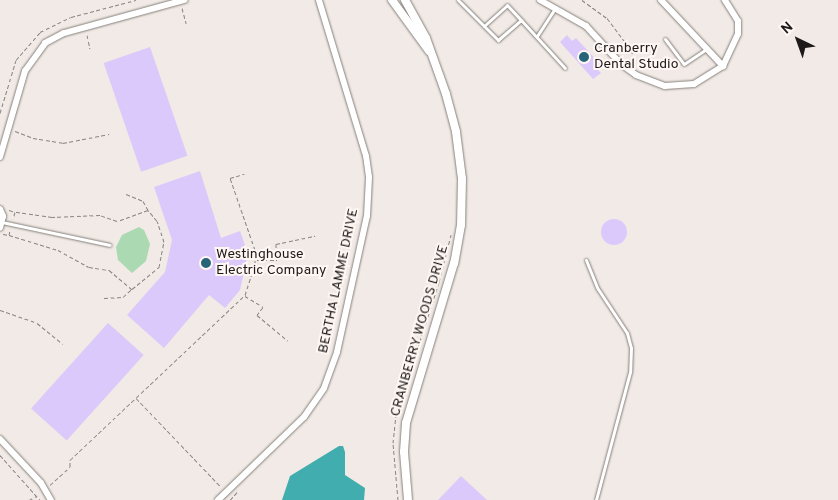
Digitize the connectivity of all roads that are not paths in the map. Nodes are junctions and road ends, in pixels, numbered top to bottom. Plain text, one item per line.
1 (319, 0) edge
2 (392, 0) edge
3 (405, 0) edge
4 (458, 0) edge
5 (540, 0) edge
6 (661, 0) edge
7 (725, 0) edge
8 (183, 1) edge
9 (555, 8) junction
10 (521, 20) junction
11 (484, 26) junction
12 (537, 36) junction
13 (665, 38) dead end
14 (706, 49) junction
15 (430, 53) junction
16 (723, 66) junction
17 (565, 68) dead end
18 (0, 157) edge
19 (0, 209) edge
20 (1, 225) edge
21 (110, 245) dead end
22 (586, 260) dead end
23 (0, 440) edge
24 (51, 500) edge
25 (218, 500) edge
26 (408, 500) edge
27 (596, 500) edge

1 - 25 street, BERTHA LAMME DRIVE
2 - 15 street, CRANBERRY WOODS DRIVE
3 - 15 street, CRANBERRY WOODS DRIVE
4 - 11 lane
5 - 9 street
6 - 14 street
7 - 16 street
8 - 18 street
9 - 12 lane
9 - 16 street
10 - 11 lane
10 - 11 lane
10 - 12 lane
12 - 17 lane
13 - 14 lane
14 - 16 street
15 - 26 street, CRANBERRY WOODS DRIVE
19 - 20 street
20 - 21 lane
22 - 27 lane
23 - 24 street

